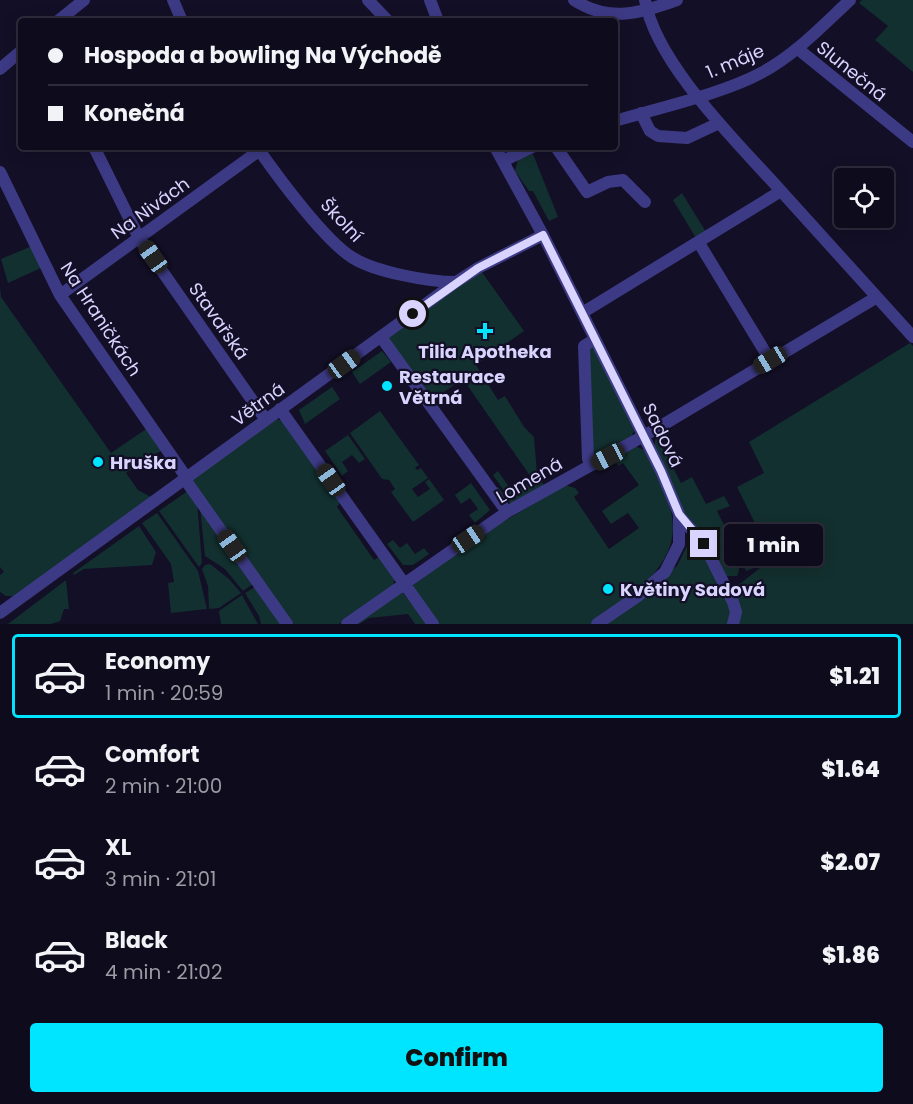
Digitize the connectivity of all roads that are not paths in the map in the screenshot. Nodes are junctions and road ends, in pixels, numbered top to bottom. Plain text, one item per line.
1 (84, 0) edge
2 (172, 0) edge
3 (368, 0) edge
4 (430, 0) edge
5 (574, 0) edge
6 (677, 0) edge
7 (850, 0) edge
8 (646, 5) edge
9 (62, 18) edge
10 (181, 18) edge
11 (385, 18) edge
12 (437, 18) edge
13 (798, 49) junction
14 (18, 54) edge
15 (0, 69) edge
16 (696, 96) junction
17 (641, 113) junction
18 (618, 120) edge
19 (719, 123) junction
20 (913, 142) edge
21 (95, 150) edge
22 (258, 150) edge
23 (260, 150) edge
24 (496, 150) edge
25 (526, 150) edge
26 (558, 150) edge
27 (502, 161) junction
28 (0, 172) edge
29 (781, 190) junction
30 (645, 202) dead end
31 (543, 235) junction
32 (139, 238) junction
33 (699, 243) junction
34 (425, 279) junction
35 (456, 282) junction
36 (60, 295) junction
37 (877, 297) junction
38 (431, 300) junction
39 (582, 313) junction
40 (381, 337) junction
41 (913, 337) edge
42 (595, 339) junction
43 (770, 360) junction
44 (280, 409) junction
45 (266, 420) junction
46 (644, 436) junction
47 (592, 465) junction
48 (185, 477) junction
49 (507, 512) junction
50 (679, 514) junction
51 (698, 538) junction
52 (679, 544) junction
53 (404, 584) junction
54 (0, 613) edge
55 (737, 622) edge
56 (287, 624) edge
57 (347, 624) edge
58 (433, 624) edge
59 (597, 624) edge

1 - 9 street
2 - 10 street
3 - 11 street
4 - 12 street
5 - 8 street
6 - 8 street
7 - 13 street, 1. máje
8 - 16 street
13 - 16 street, 1. máje
13 - 20 street, Slunečná
14 - 15 street
16 - 17 street, 1. máje
16 - 19 street
17 - 18 street, 1. máje
17 - 19 street
19 - 29 street
21 - 32 street, Stavařská
22 - 32 street, Na Nivách
23 - 34 street, Školní
24 - 27 street
25 - 27 street
26 - 30 street
27 - 31 street, Sadová
28 - 36 street, Na Hraničkách
29 - 33 street
29 - 37 street
31 - 35 street, Větrná
31 - 39 street, Sadová
32 - 36 street, Na Nivách
32 - 45 street, Stavařská
33 - 39 street
33 - 43 street
34 - 35 street, Školní
34 - 38 street
35 - 38 street, Větrná
36 - 48 street, Na Hraničkách
37 - 41 street
37 - 43 street, Lomená
38 - 40 street, Větrná
39 - 42 street, Sadová
40 - 44 street, Větrná
40 - 49 street
42 - 46 street, Sadová
42 - 47 street
43 - 46 street, Lomená
44 - 45 street, Větrná
44 - 53 street
45 - 48 street, Větrná
46 - 47 street, Lomená
46 - 50 street, Sadová
47 - 49 street, Lomená
48 - 54 street, Větrná
48 - 56 street
49 - 53 street, Lomená
50 - 51 street
50 - 52 street, Sadová
51 - 52 street
51 - 55 street
52 - 59 street, Sadová
53 - 57 street, Lomená
53 - 58 street

